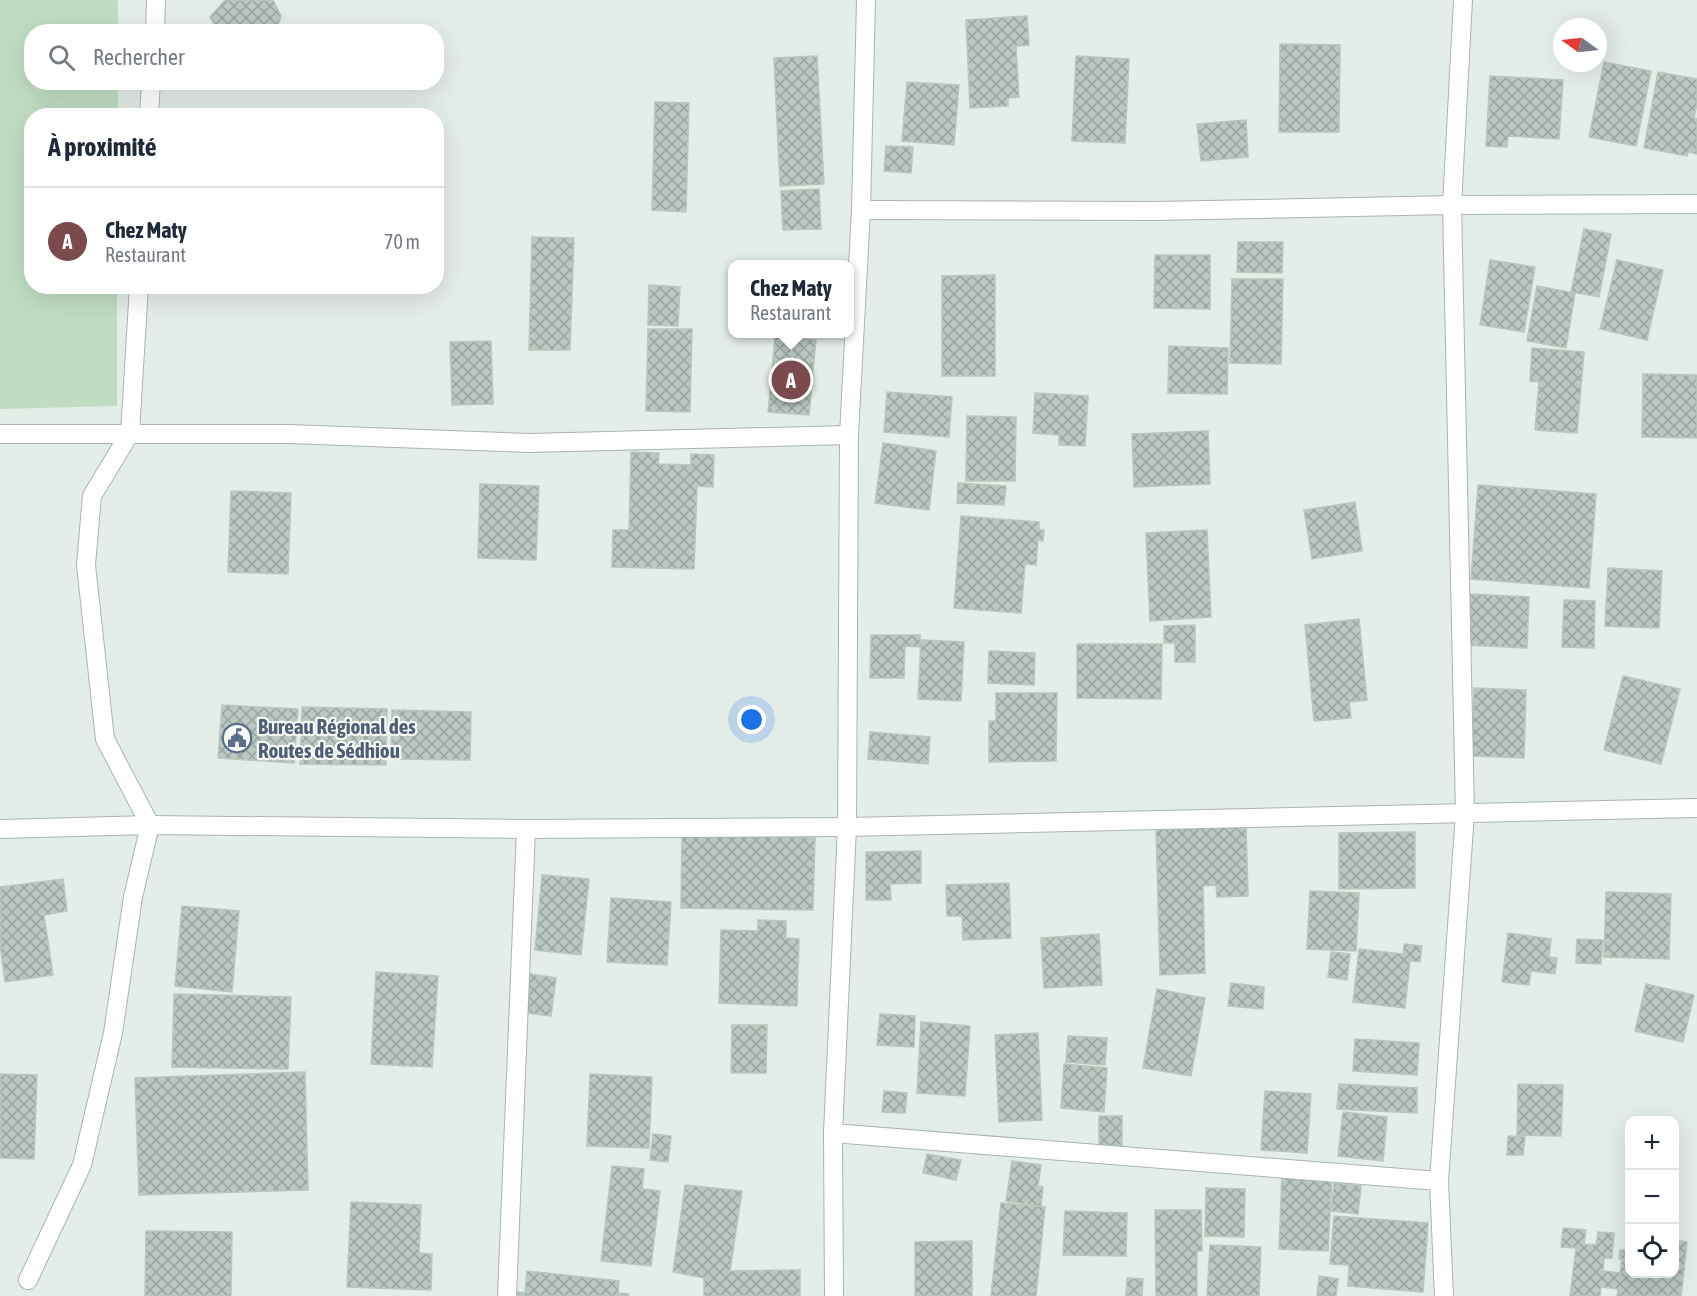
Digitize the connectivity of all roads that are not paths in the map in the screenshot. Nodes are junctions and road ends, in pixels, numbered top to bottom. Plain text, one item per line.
1 (156, 0) edge
2 (866, 0) edge
3 (1463, 0) edge
4 (154, 24) edge
5 (151, 90) edge
6 (149, 108) edge
7 (1697, 204) edge
8 (1452, 205) junction
9 (861, 210) junction
10 (139, 294) edge
11 (130, 433) junction
12 (0, 434) edge
13 (849, 435) junction
14 (1697, 808) edge
15 (1465, 813) junction
16 (150, 825) junction
17 (847, 827) junction
18 (0, 829) edge
19 (526, 829) junction
20 (833, 1133) junction
21 (1439, 1181) junction
22 (28, 1280) dead end
23 (507, 1296) edge
24 (834, 1296) edge
25 (1444, 1296) edge

1 - 4 street
2 - 9 street
3 - 8 street
5 - 6 street
7 - 8 street
8 - 9 street
8 - 15 street
9 - 13 street
10 - 11 street
11 - 12 street
11 - 13 street
11 - 16 street
13 - 17 street
14 - 15 street
15 - 17 street
15 - 21 street
16 - 18 street
16 - 19 street
16 - 22 street
17 - 19 street
17 - 20 street
19 - 23 street
20 - 21 street
20 - 24 street
21 - 25 street

